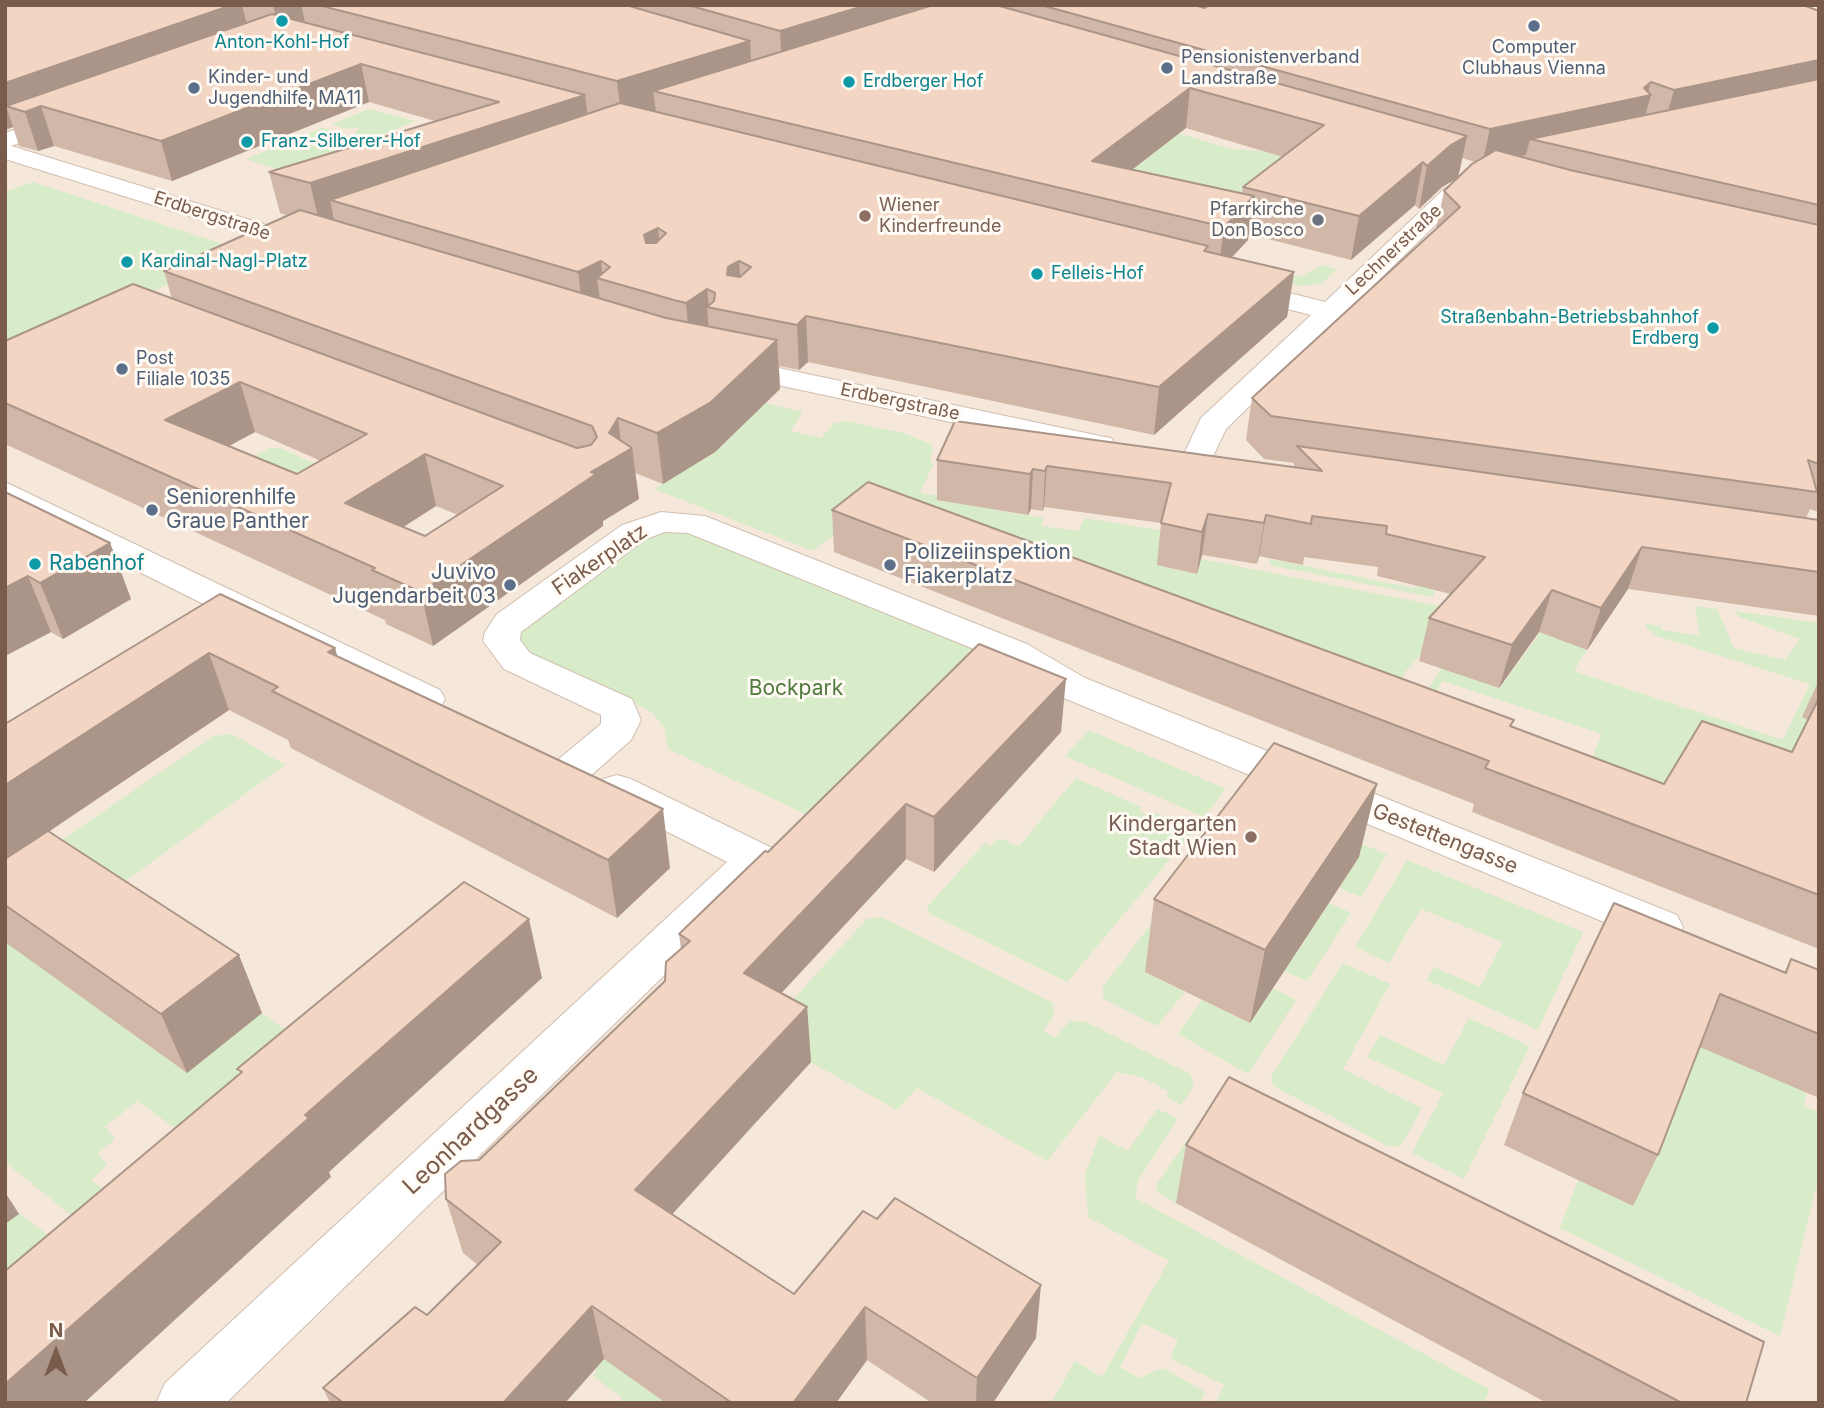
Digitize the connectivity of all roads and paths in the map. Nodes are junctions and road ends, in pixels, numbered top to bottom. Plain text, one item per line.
1 (85, 112) edge
2 (5, 141) edge
3 (5, 151) edge
4 (1459, 165) edge
5 (254, 260) edge
6 (1216, 282) edge
7 (1329, 311) junction
8 (703, 361) edge
9 (1132, 451) edge
10 (1196, 462) edge
11 (5, 492) edge
12 (1072, 687) joint
13 (454, 712) edge
14 (538, 751) edge
15 (574, 768) junction
16 (1695, 941) edge
17 (185, 1403) edge

1 - 2 street
3 - 5 street, Erdbergstraße
4 - 7 street, Lechnerstraße
6 - 7 street
7 - 10 street, Lechnerstraße
8 - 9 street, Erdbergstraße
11 - 13 street
12 - 15 street, Fiakerplatz
12 - 16 street, Gestettengasse
14 - 15 street
15 - 17 street, Leonhardgasse

